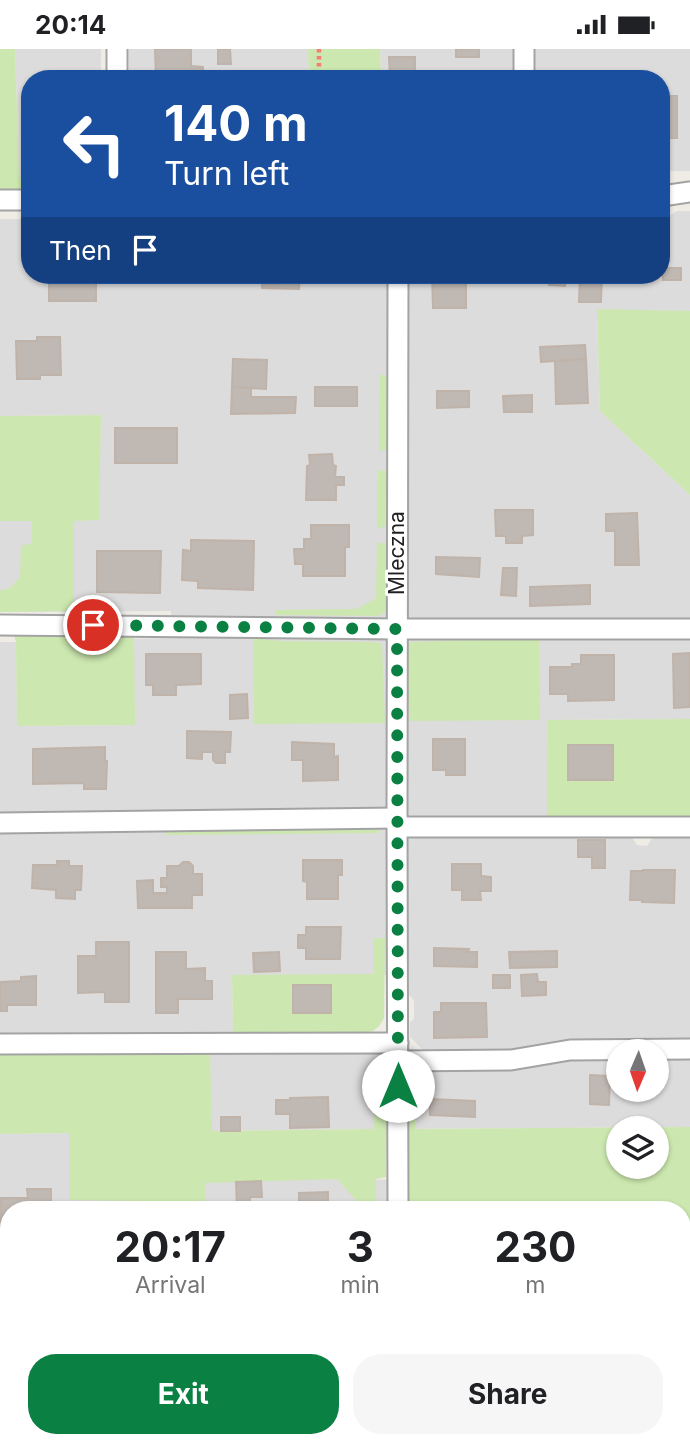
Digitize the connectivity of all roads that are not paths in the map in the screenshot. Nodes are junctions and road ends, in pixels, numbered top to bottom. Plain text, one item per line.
1 (117, 49) edge
2 (524, 49) edge
3 (117, 70) edge
4 (523, 70) edge
5 (690, 192) edge
6 (670, 195) edge
7 (0, 200) edge
8 (21, 200) edge
9 (398, 284) edge
10 (0, 625) edge
11 (397, 629) junction
12 (690, 629) edge
13 (397, 822) junction
14 (0, 823) edge
15 (690, 827) edge
16 (0, 1044) edge
17 (690, 1049) edge
18 (398, 1052) junction
19 (398, 1201) edge

1 - 3 street
2 - 4 street
5 - 6 street
7 - 8 street
9 - 11 street, Mleczna
10 - 11 street
11 - 12 street
11 - 13 street, Mleczna
13 - 14 street
13 - 15 street
13 - 18 street, Mleczna
16 - 18 street
17 - 18 street
18 - 19 street, Mleczna

